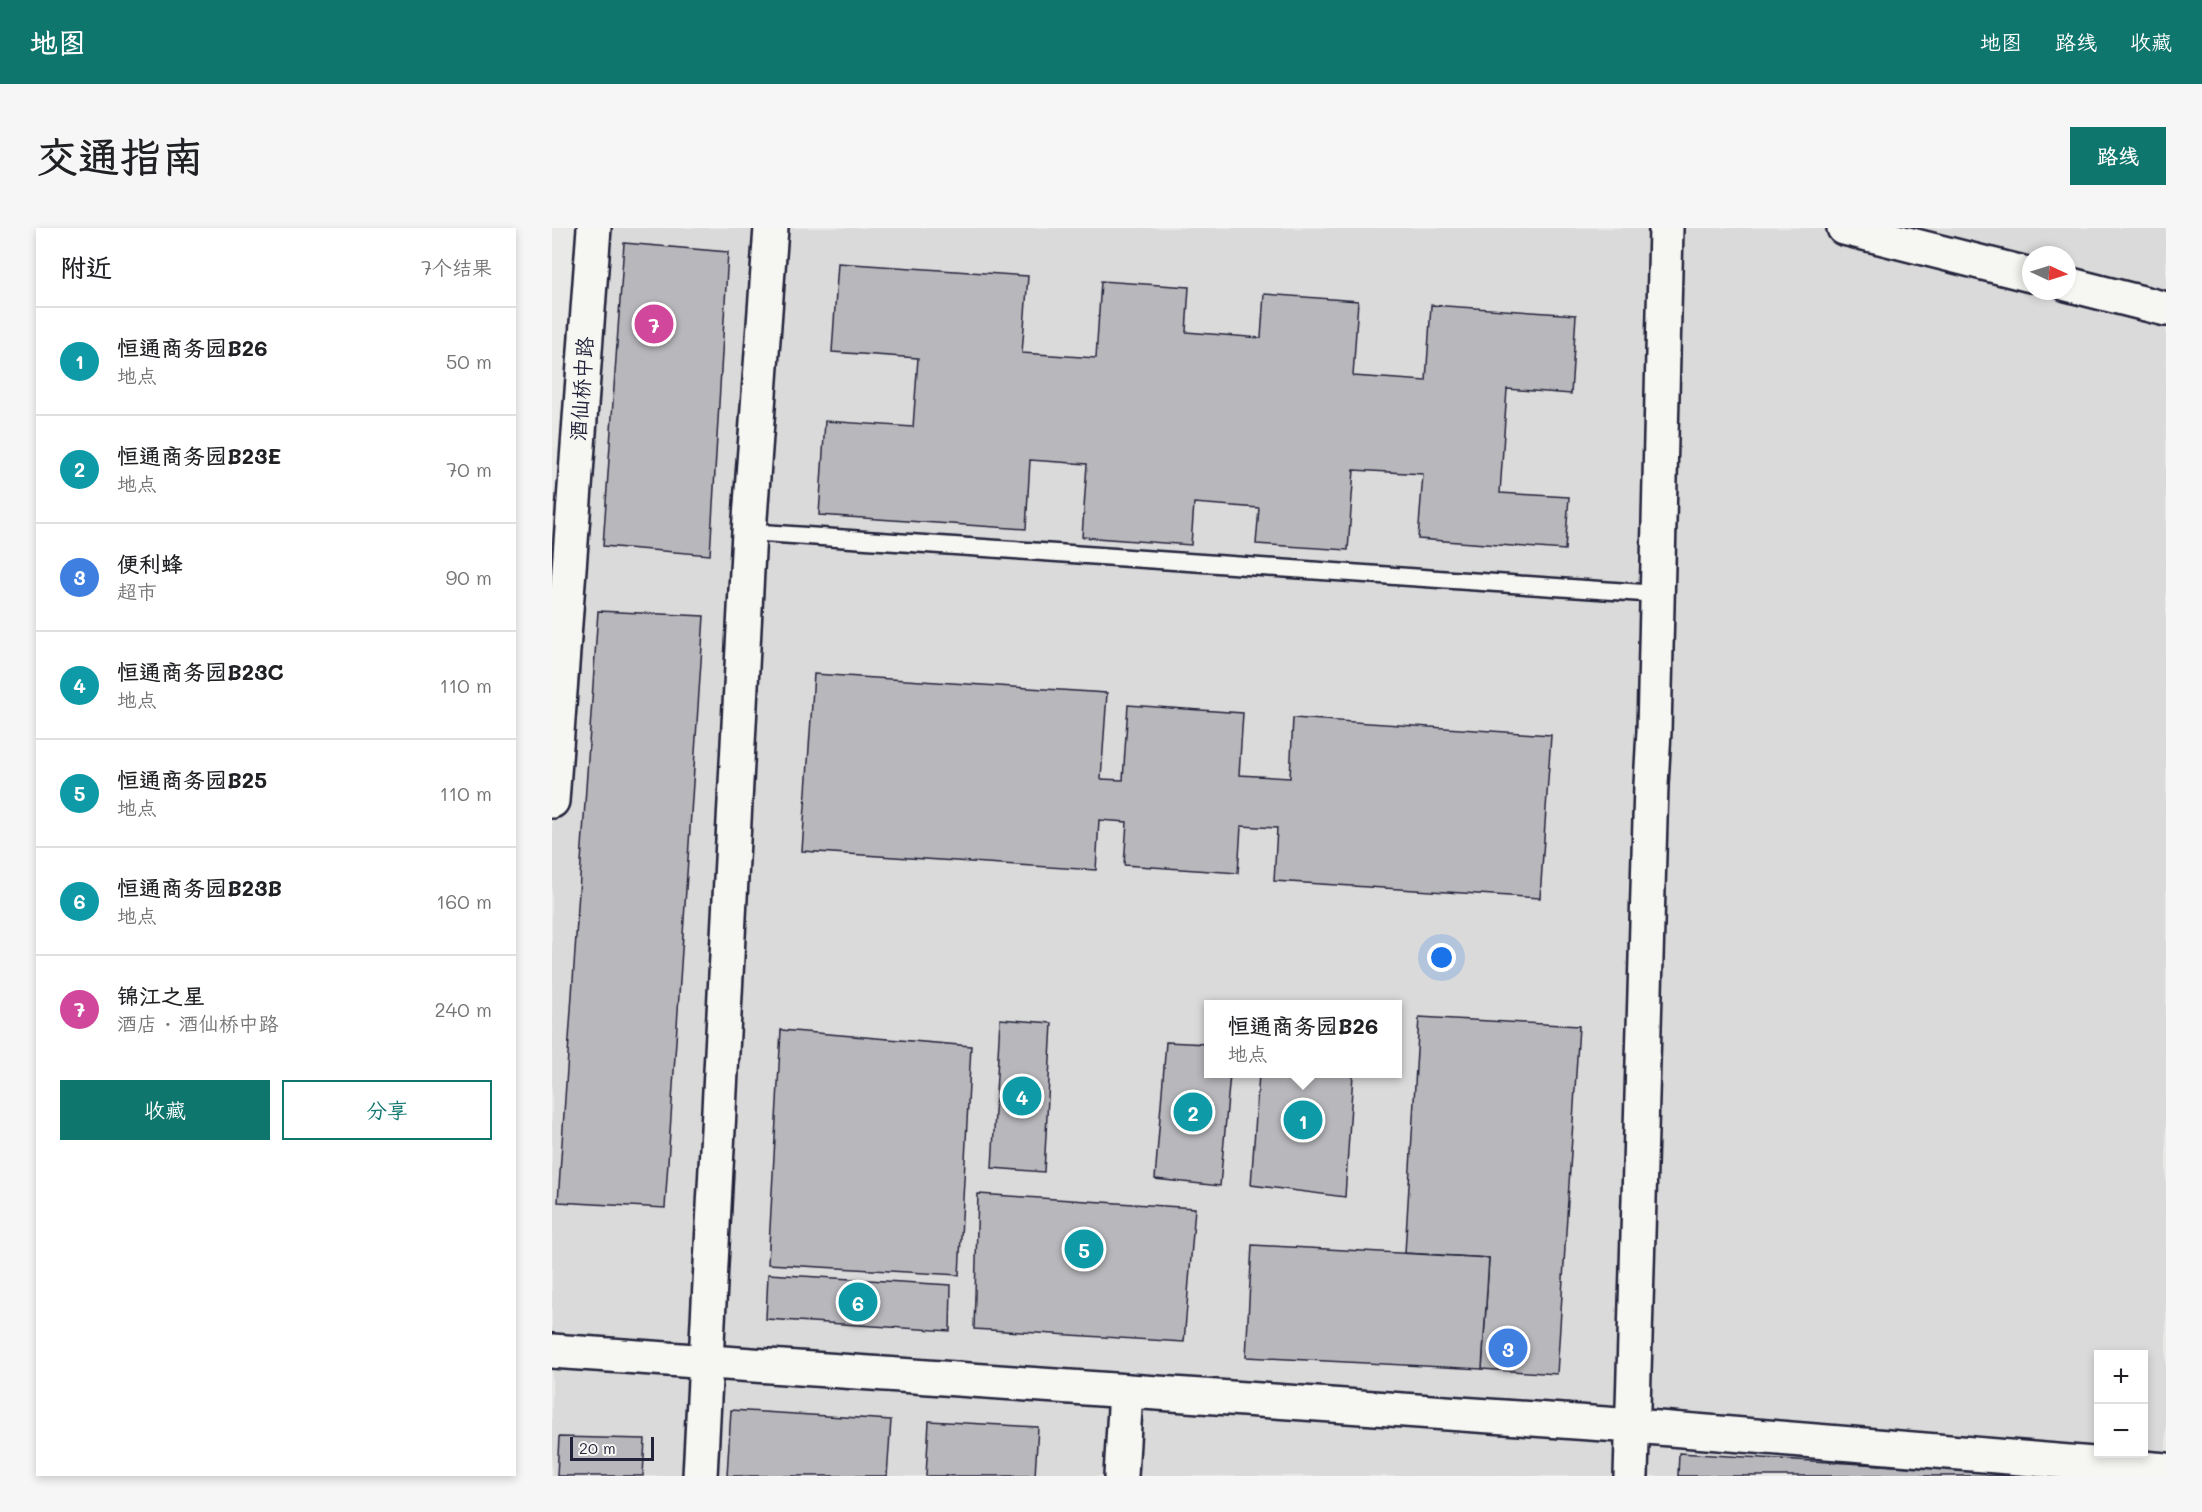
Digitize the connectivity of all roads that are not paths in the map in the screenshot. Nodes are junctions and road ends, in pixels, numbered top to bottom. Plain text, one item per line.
1 (594, 228) edge
2 (771, 228) edge
3 (1666, 228) edge
4 (1844, 228) edge
5 (2022, 273) edge
6 (2076, 286) edge
7 (2166, 309) edge
8 (749, 532) junction
9 (1658, 594) junction
10 (555, 697) edge
11 (552, 801) edge
12 (552, 1351) edge
13 (706, 1362) junction
14 (1126, 1391) junction
15 (1634, 1426) junction
16 (2166, 1470) edge
17 (700, 1476) edge
18 (1121, 1476) edge
19 (1631, 1476) edge

1 - 10 street, 酒仙桥中路
2 - 8 street
3 - 9 street
4 - 5 street
6 - 7 street
8 - 9 lane
8 - 13 street
9 - 15 street
10 - 11 street, 酒仙桥中路
12 - 13 street
13 - 14 street
13 - 17 street
14 - 15 street
14 - 18 street
15 - 16 street
15 - 19 street

